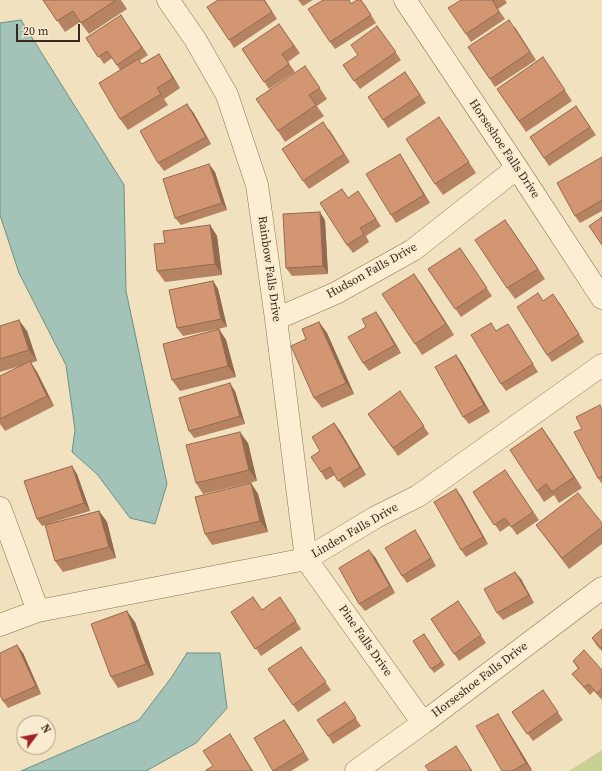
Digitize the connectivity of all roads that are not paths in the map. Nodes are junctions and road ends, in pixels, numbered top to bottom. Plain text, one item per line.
1 (168, 0) edge
2 (405, 0) edge
3 (517, 168) junction
4 (602, 298) edge
5 (276, 319) junction
6 (602, 364) edge
7 (0, 508) edge
8 (306, 559) junction
9 (602, 588) edge
10 (38, 611) junction
11 (0, 625) edge
12 (423, 723) junction
13 (356, 771) edge

1 - 5 street, Rainbow Falls Drive
2 - 3 street, Horseshoe Falls Drive
3 - 4 street, Horseshoe Falls Drive
3 - 5 street, Hudson Falls Drive
5 - 8 street, Rainbow Falls Drive
6 - 8 street, Linden Falls Drive
7 - 10 street
8 - 10 street, Linden Falls Drive
8 - 12 street, Pine Falls Drive
9 - 12 street, Horseshoe Falls Drive
10 - 11 street, Linden Falls Drive
12 - 13 street, Horseshoe Falls Drive

